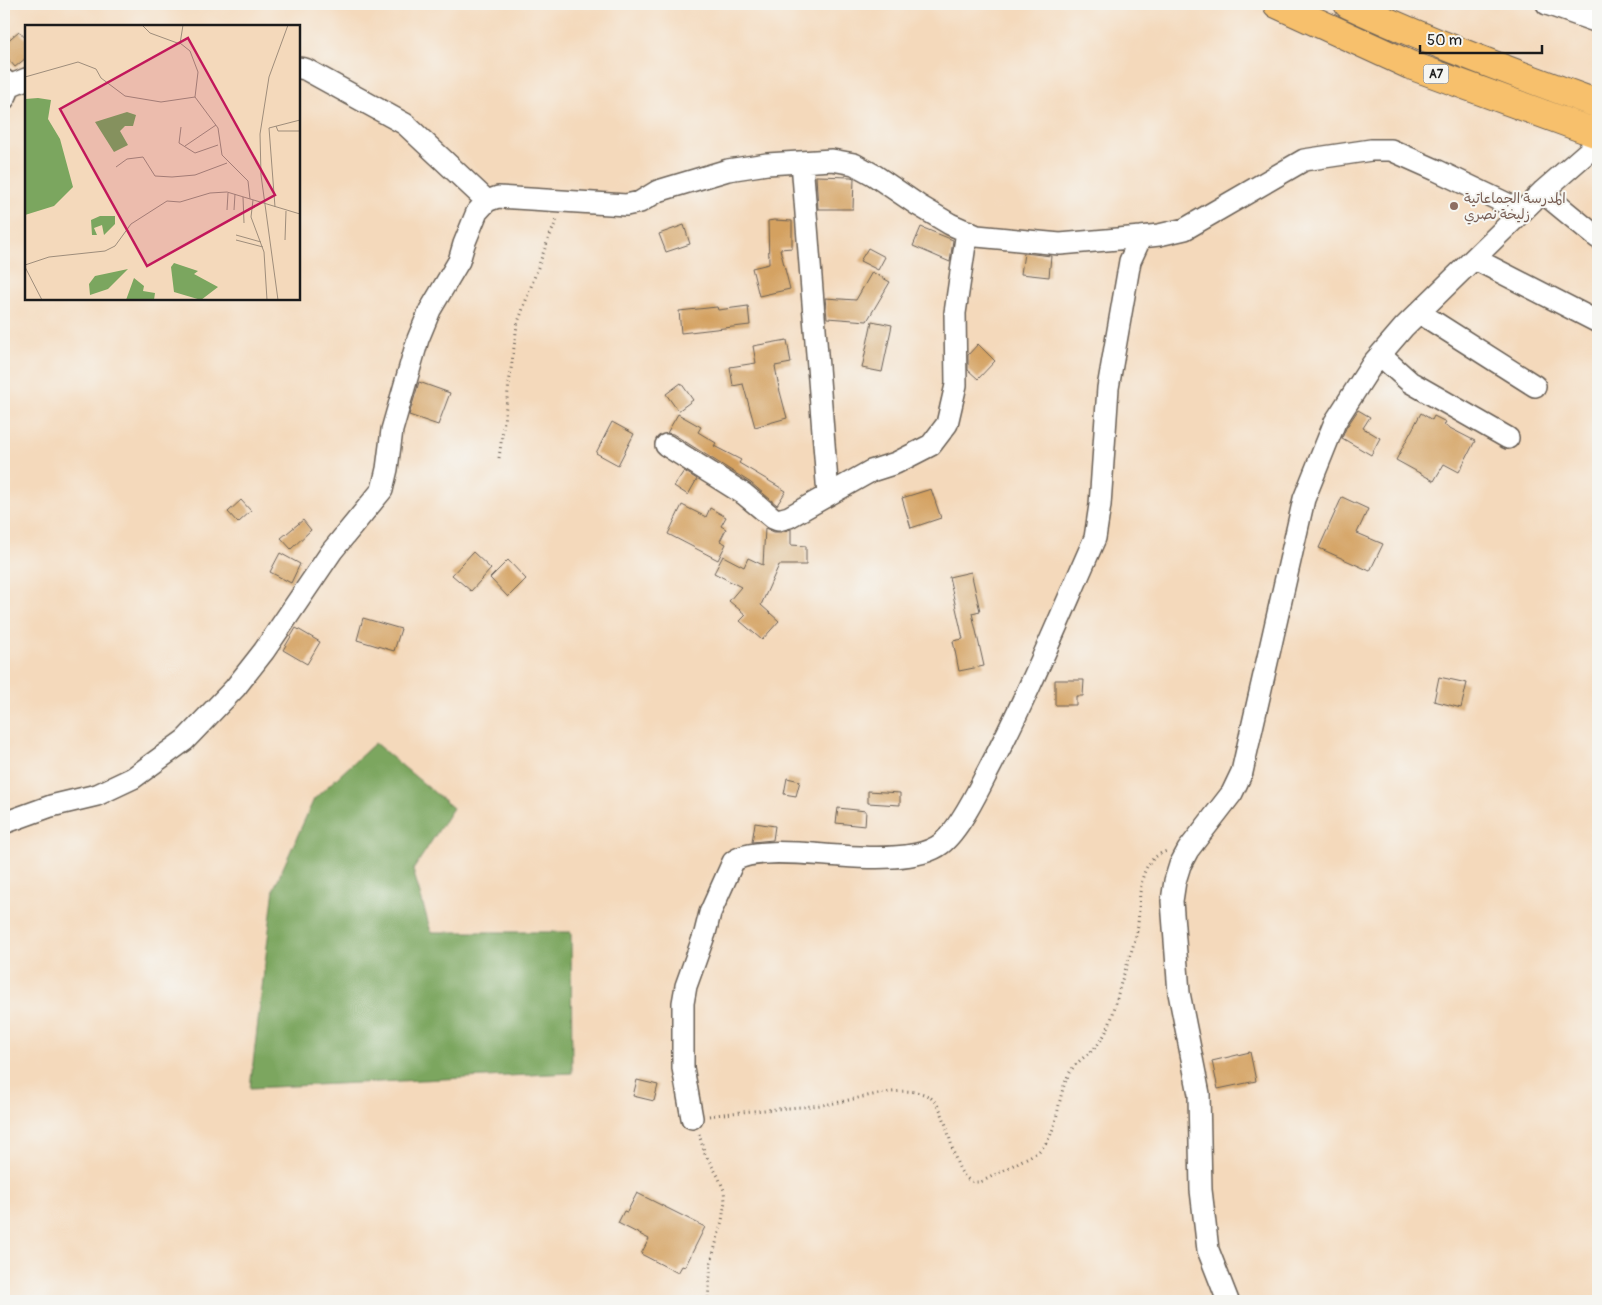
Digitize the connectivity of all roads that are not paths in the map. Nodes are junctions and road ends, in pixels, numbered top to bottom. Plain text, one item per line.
1 (1277, 4) edge
2 (1348, 4) edge
3 (1547, 4) edge
4 (1598, 22) edge
5 (300, 68) edge
6 (1598, 104) edge
7 (1598, 134) edge
8 (1598, 143) edge
9 (802, 162) junction
10 (1545, 189) junction
11 (487, 201) junction
12 (1522, 212) junction
13 (967, 231) junction
14 (1141, 237) junction
15 (1598, 238) edge
16 (1475, 259) junction
17 (1420, 312) junction
18 (1598, 322) edge
19 (1380, 355) junction
20 (1535, 386) dead end
21 (1508, 438) dead end
22 (666, 444) dead end
23 (828, 495) junction
24 (4, 823) edge
25 (692, 1118) road end
26 (1228, 1301) edge

1 - 7 highway, A7
2 - 6 highway, A7
3 - 4 street
5 - 11 street
8 - 10 street
9 - 11 street
9 - 13 street
9 - 23 street
10 - 12 street
10 - 15 street
11 - 24 street
12 - 14 street
12 - 16 street
13 - 14 street
13 - 23 street
14 - 25 street
16 - 17 street
16 - 18 street
17 - 19 street
17 - 20 street
19 - 21 street
19 - 26 street
22 - 23 street

